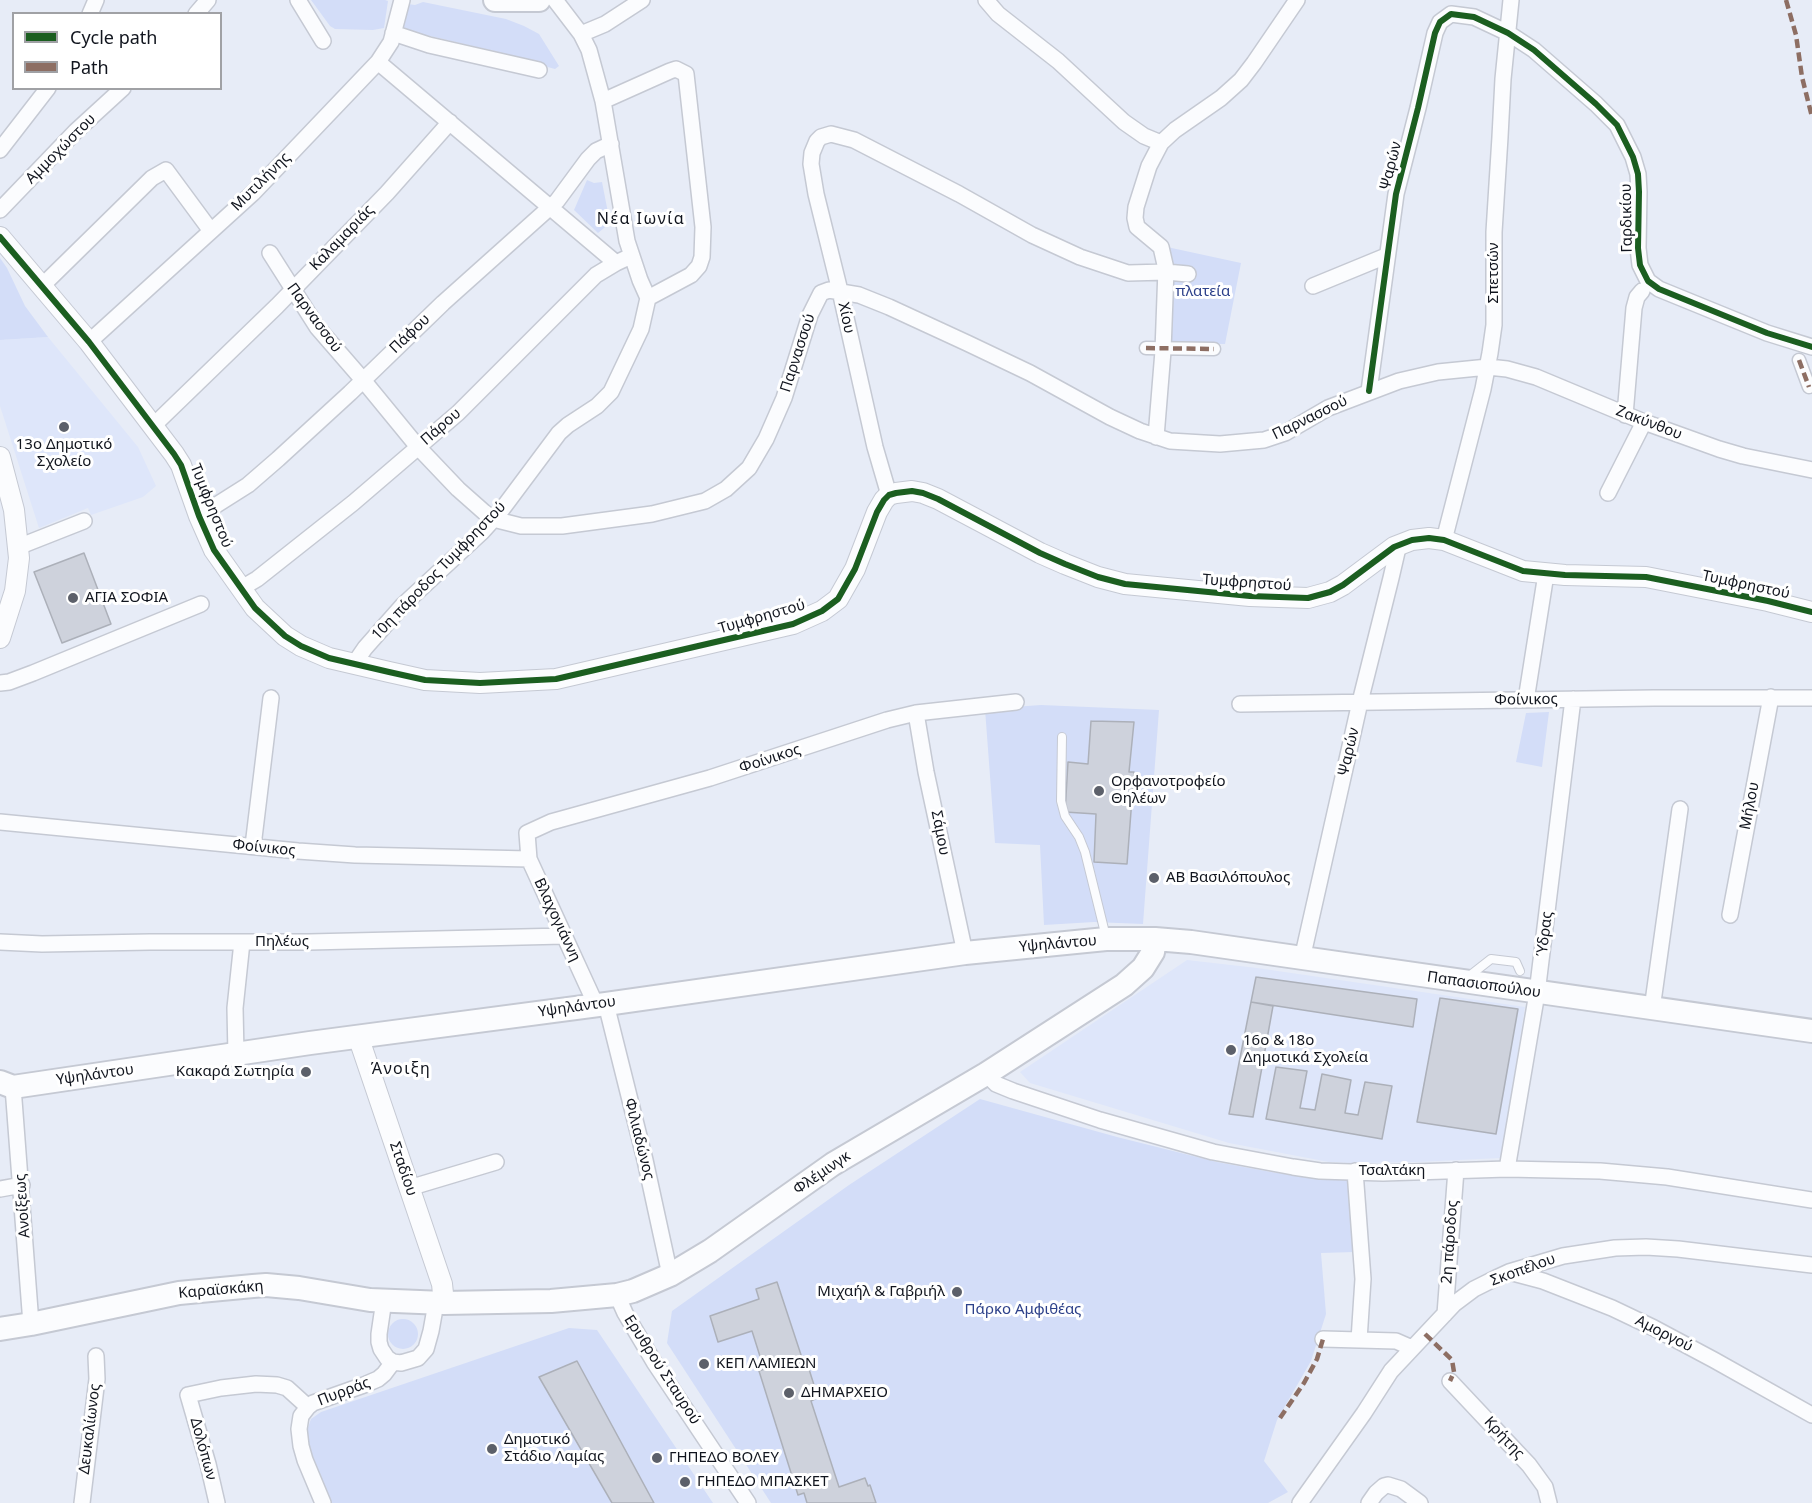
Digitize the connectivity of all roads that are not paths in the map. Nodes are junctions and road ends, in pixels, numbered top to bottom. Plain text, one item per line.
1 (208, 0) edge
2 (298, 0) edge
3 (402, 0) edge
4 (495, 0) edge
5 (539, 0) edge
6 (555, 0) edge
7 (642, 0) edge
8 (986, 0) edge
9 (1297, 0) edge
10 (1511, 0) edge
11 (198, 12) edge
12 (393, 33) junction
13 (1508, 33) junction
14 (581, 34) junction
15 (323, 41) dead end
16 (378, 62) junction
17 (539, 69) dead end
18 (46, 90) edge
19 (121, 90) edge
20 (603, 101) junction
21 (450, 122) junction
22 (1161, 143) junction
23 (611, 144) junction
24 (0, 150) edge
25 (550, 208) junction
26 (0, 210) edge
27 (211, 231) junction
28 (0, 237) edge
29 (270, 253) dead end
30 (632, 256) junction
31 (1386, 256) junction
32 (616, 262) junction
33 (1166, 272) junction
34 (1188, 274) dead end
35 (42, 286) junction
36 (1313, 286) dead end
37 (292, 290) junction
38 (840, 291) junction
39 (1642, 291) dead end
40 (648, 298) junction
41 (89, 342) junction
42 (1812, 347) edge
43 (1146, 348) dead end
44 (1164, 348) junction
45 (1214, 349) dead end
46 (1799, 360) dead end
47 (1488, 367) junction
48 (363, 380) junction
49 (1809, 387) dead end
50 (1369, 391) junction
51 (1625, 415) junction
52 (1644, 422) junction
53 (153, 426) junction
54 (1156, 437) junction
55 (418, 447) junction
56 (0, 457) edge
57 (1812, 470) edge
58 (1608, 494) dead end
59 (889, 495) junction
60 (199, 516) junction
61 (493, 519) junction
62 (84, 521) dead end
63 (1444, 540) junction
64 (18, 547) junction
65 (1390, 550) junction
66 (1546, 574) junction
67 (240, 589) junction
68 (201, 604) dead end
69 (1812, 612) edge
70 (0, 638) edge
71 (354, 664) junction
72 (0, 683) edge
73 (271, 698) dead end
74 (1770, 698) junction
75 (1812, 698) edge
76 (1573, 699) junction
77 (1526, 700) junction
78 (1016, 702) dead end
79 (1360, 702) junction
80 (1240, 704) dead end
81 (916, 713) junction
82 (1062, 737) dead end
83 (1680, 809) dead end
84 (0, 822) edge
85 (527, 833) joint
86 (253, 846) junction
87 (529, 859) junction
88 (1730, 915) dead end
89 (564, 936) junction
90 (1106, 939) junction
91 (1155, 939) junction
92 (0, 942) edge
93 (242, 942) junction
94 (965, 953) junction
95 (1302, 959) junction
96 (1520, 971) dead end
97 (1462, 982) junction
98 (1537, 993) junction
99 (601, 1004) junction
100 (1652, 1009) junction
101 (1812, 1031) edge
102 (358, 1036) junction
103 (236, 1054) junction
104 (986, 1074) junction
105 (7, 1085) edge
106 (496, 1162) dead end
107 (1507, 1168) junction
108 (1456, 1170) junction
109 (1355, 1171) junction
110 (22, 1185) junction
111 (409, 1188) junction
112 (0, 1189) edge
113 (1812, 1200) edge
114 (1812, 1265) edge
115 (1509, 1272) junction
116 (670, 1275) junction
117 (617, 1295) junction
118 (384, 1300) junction
119 (440, 1303) junction
120 (1444, 1314) junction
121 (31, 1324) junction
122 (0, 1329) edge
123 (1323, 1339) dead end
124 (1359, 1340) junction
125 (1412, 1348) junction
126 (96, 1356) dead end
127 (393, 1362) junction
128 (1450, 1381) dead end
129 (188, 1395) joint
130 (308, 1407) junction
131 (1812, 1415) edge
132 (1549, 1502) edge
133 (82, 1503) edge
134 (217, 1503) edge
135 (323, 1503) edge
136 (748, 1503) edge
137 (1300, 1503) edge
138 (1369, 1503) edge
139 (1420, 1503) edge

1 - 11 street
2 - 15 street
3 - 12 street, Μυτιλήνης
4 - 5 main road
6 - 14 street
7 - 14 street
8 - 22 street
9 - 22 street
10 - 13 street, Σπετσών
12 - 16 street, Μυτιλήνης
12 - 17 street
13 - 31 street, Ψαρών
13 - 42 street, Γαρδικίου
13 - 47 street, Σπετσών
14 - 20 street
16 - 21 street
16 - 27 street, Μυτιλήνης
18 - 24 street
19 - 26 street, Αμμοχώστου
20 - 23 street
20 - 40 street
21 - 25 street
21 - 37 street, Καλαμαριάς
22 - 33 street
23 - 25 street, Πάφου
23 - 30 street
25 - 32 street
25 - 48 street, Πάφου
27 - 35 street
27 - 41 street, Μυτιλήνης
28 - 35 street, Τυμφρηστού
29 - 37 street, Παρνασσού
30 - 32 street, Πάρου
30 - 40 street
31 - 36 street
31 - 50 street, Ψαρών
32 - 55 street, Πάρου
33 - 34 street
33 - 38 street, Χίου
33 - 44 street
35 - 41 street, Τυμφρηστού
37 - 48 street, Παρνασσού
37 - 53 street, Καλαμαριάς
38 - 54 street, Παρνασσού
38 - 59 street, Χίου
38 - 61 street, Παρνασσού
39 - 51 street
40 - 61 street, 10η πάροδος Τυμφρηστού
41 - 53 street, Τυμφρηστού
43 - 44 street
44 - 45 street
44 - 54 street
46 - 49 street
47 - 50 street, Παρνασσού
47 - 51 street, Ζακύνθου
47 - 63 street, Σπετσών
48 - 55 street, Παρνασσού
48 - 60 street, Πάφου
50 - 54 street, Παρνασσού
51 - 52 street, Ζακύνθου
52 - 57 street, Ζακύνθου
52 - 58 street
53 - 60 street, Τυμφρηστού
55 - 61 street, Παρνασσού
55 - 67 street, Πάρου
56 - 64 street
59 - 65 street, Τυμφρηστού
59 - 71 street, Τυμφρηστού
60 - 67 street, Τυμφρηστού
61 - 71 street, 10η πάροδος Τυμφρηστού
62 - 64 street
63 - 65 street, Τυμφρηστού
63 - 66 street, Τυμφρηστού
64 - 70 street
65 - 79 street, Ψαρών
66 - 69 street, Τυμφρηστού
66 - 77 street
67 - 71 street, Τυμφρηστού
68 - 72 street
73 - 86 street
74 - 75 street, Φοίνικος
74 - 76 street, Φοίνικος
74 - 88 street, Μήλου
76 - 77 street, Φοίνικος
76 - 98 street, Ύδρας
77 - 79 street, Φοίνικος
78 - 81 street, Φοίνικος
79 - 80 street, Φοίνικος
79 - 95 street, Ψαρών
81 - 85 street, Φοίνικος
81 - 94 street, Σάμου
82 - 90 lane
83 - 100 street
84 - 86 street, Φοίνικος
85 - 87 street, Βλαχογιάννη
86 - 87 street, Φοίνικος
87 - 89 street, Βλαχογιάννη
89 - 93 street, Πηλέως
89 - 99 street, Βλαχογιάννη
90 - 91 main road, Υψηλάντου
90 - 94 main road, Υψηλάντου
91 - 95 main road, Παπασιοπούλου
91 - 104 main road, Φλέμινγκ
92 - 93 street, Πηλέως
93 - 103 street
94 - 99 main road, Υψηλάντου
95 - 97 main road, Παπασιοπούλου
96 - 97 lane
97 - 98 main road, Παπασιοπούλου
98 - 100 main road, Παπασιοπούλου
98 - 107 street, Ύδρας
99 - 102 main road, Υψηλάντου
99 - 116 street, Φιλιαδώνος
100 - 101 main road, Παπασιοπούλου
102 - 103 main road, Υψηλάντου
102 - 111 street, Σταδίου
103 - 105 main road, Υψηλάντου
104 - 109 street, Τσαλτάκη
104 - 116 main road, Φλέμινγκ
105 - 110 street, Ανοίξεως
106 - 111 street
107 - 108 street, Τσαλτάκη
107 - 113 street, Τσαλτάκη
108 - 109 street, Τσαλτάκη
108 - 120 street, 2η πάροδος
109 - 124 street
110 - 112 street
110 - 121 street, Ανοίξεως
111 - 119 street, Σταδίου
114 - 115 street, Σκοπέλου
115 - 120 street, Σκοπέλου
115 - 131 street, Αμοργού
116 - 117 main road, Φλέμινγκ
117 - 119 main road, Φλέμινγκ
117 - 136 street, Ερυθρού Σταυρού
118 - 119 main road, Καραϊσκάκη
118 - 121 main road, Καραϊσκάκη
118 - 127 street
119 - 127 street
120 - 125 street, Σκοπέλου
121 - 122 main road, Καραϊσκάκη
123 - 124 street
124 - 125 street
125 - 137 street, Σκοπέλου
126 - 133 street, Δευκαλίωνος
127 - 130 street, Πυρράς
128 - 132 street, Κρήτης
129 - 130 street, Πυρράς
129 - 134 street, Δολόπων
130 - 135 street
138 - 139 street

